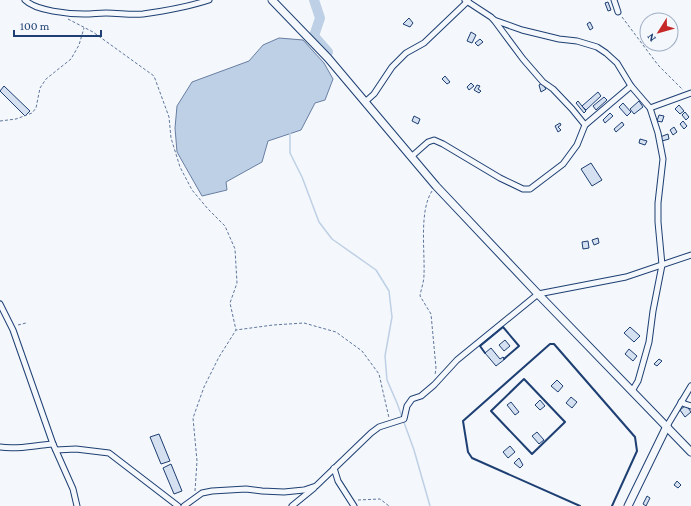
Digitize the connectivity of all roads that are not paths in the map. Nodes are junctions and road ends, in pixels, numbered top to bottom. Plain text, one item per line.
1 (25, 0) edge
2 (210, 0) edge
3 (272, 0) edge
4 (614, 0) edge
5 (467, 1) edge
6 (618, 12) road end
7 (494, 20) junction
8 (631, 86) junction
9 (689, 94) edge
10 (365, 102) junction
11 (650, 108) junction
12 (585, 125) junction
13 (410, 157) junction
14 (691, 255) edge
15 (662, 265) junction
16 (538, 294) junction
17 (0, 304) edge
18 (691, 386) edge
19 (632, 391) junction
20 (681, 402) junction
21 (691, 406) edge
22 (667, 426) junction
23 (53, 444) junction
24 (0, 447) edge
25 (56, 450) junction
26 (691, 452) edge
27 (334, 468) junction
28 (316, 486) junction
29 (77, 506) edge
30 (178, 506) edge
31 (184, 506) edge
32 (292, 506) edge
33 (354, 506) edge
34 (628, 506) edge

1 - 2 street
3 - 10 street
4 - 6 street
5 - 7 street
5 - 10 street
7 - 8 street
7 - 12 street
8 - 11 street
8 - 12 street
9 - 11 street
10 - 13 street
11 - 15 street
12 - 13 street
13 - 16 street
14 - 15 street
15 - 16 street
15 - 19 street
16 - 19 street
16 - 27 street
17 - 23 street
18 - 20 street
19 - 22 street
20 - 21 street
20 - 22 street
22 - 26 street
22 - 34 street
23 - 24 street
23 - 25 street
25 - 29 street
25 - 30 street
27 - 28 street
27 - 33 street
28 - 31 street
28 - 32 street

